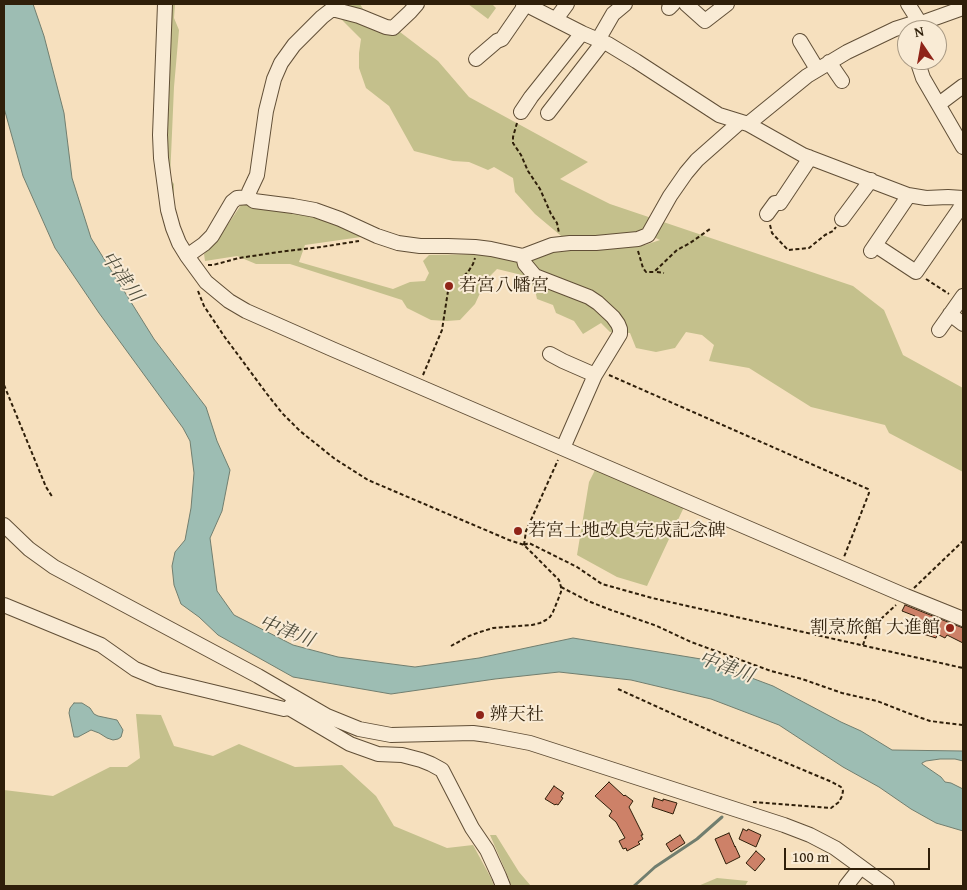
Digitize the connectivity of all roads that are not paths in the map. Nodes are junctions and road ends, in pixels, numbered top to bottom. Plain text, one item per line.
1 (165, 4) edge
2 (316, 4) edge
3 (417, 4) edge
4 (525, 4) edge
5 (567, 4) edge
6 (625, 4) edge
7 (686, 4) edge
8 (727, 4) edge
9 (908, 4) edge
10 (963, 8) edge
11 (357, 10) edge
12 (325, 15) junction
13 (556, 19) junction
14 (916, 20) edge
15 (934, 20) edge
16 (705, 21) junction
17 (897, 28) edge
18 (694, 30) dead end
19 (485, 32) dead end
20 (582, 33) junction
21 (600, 41) junction
22 (800, 41) dead end
23 (495, 43) junction
24 (476, 59) dead end
25 (823, 66) junction
26 (920, 70) edge
27 (842, 81) dead end
28 (963, 86) edge
29 (939, 104) junction
30 (521, 112) road end
31 (548, 113) dead end
32 (963, 118) edge
33 (744, 123) junction
34 (951, 126) junction
35 (963, 147) edge
36 (809, 157) junction
37 (871, 180) junction
38 (908, 195) junction
39 (249, 197) junction
40 (963, 198) edge
41 (963, 204) edge
42 (767, 214) road end
43 (842, 219) road end
44 (523, 256) junction
45 (190, 260) junction
46 (961, 298) edge
47 (950, 314) junction
48 (963, 324) edge
49 (939, 330) dead end
50 (550, 354) dead end
51 (596, 373) junction
52 (563, 448) junction
53 (4, 525) edge
54 (4, 605) edge
55 (963, 619) edge
56 (292, 703) junction
57 (861, 867) junction
58 (502, 886) edge
59 (846, 886) edge
60 (887, 886) edge

1 - 45 street
2 - 12 street
3 - 11 street
4 - 13 street
4 - 23 street
5 - 13 street
6 - 21 street
7 - 16 street
8 - 16 street
9 - 14 street
10 - 15 street
11 - 12 street
12 - 39 street
13 - 20 street
16 - 18 street
17 - 25 street
19 - 23 street
20 - 21 street
20 - 30 street
21 - 31 street
21 - 33 street
22 - 25 street
23 - 24 street
25 - 27 street
25 - 33 street
26 - 29 street
28 - 29 street
29 - 34 street
32 - 34 street
33 - 36 street
33 - 44 street
34 - 35 street
36 - 37 street
36 - 42 street
37 - 38 street
37 - 43 street
38 - 40 street
38 - 41 street
39 - 44 street
39 - 45 street
44 - 51 street
45 - 52 street
46 - 47 street
47 - 48 street
47 - 49 street
50 - 51 street
51 - 52 street
52 - 55 street
53 - 56 street
54 - 56 street
56 - 57 street
56 - 58 street
57 - 59 street
57 - 60 street

